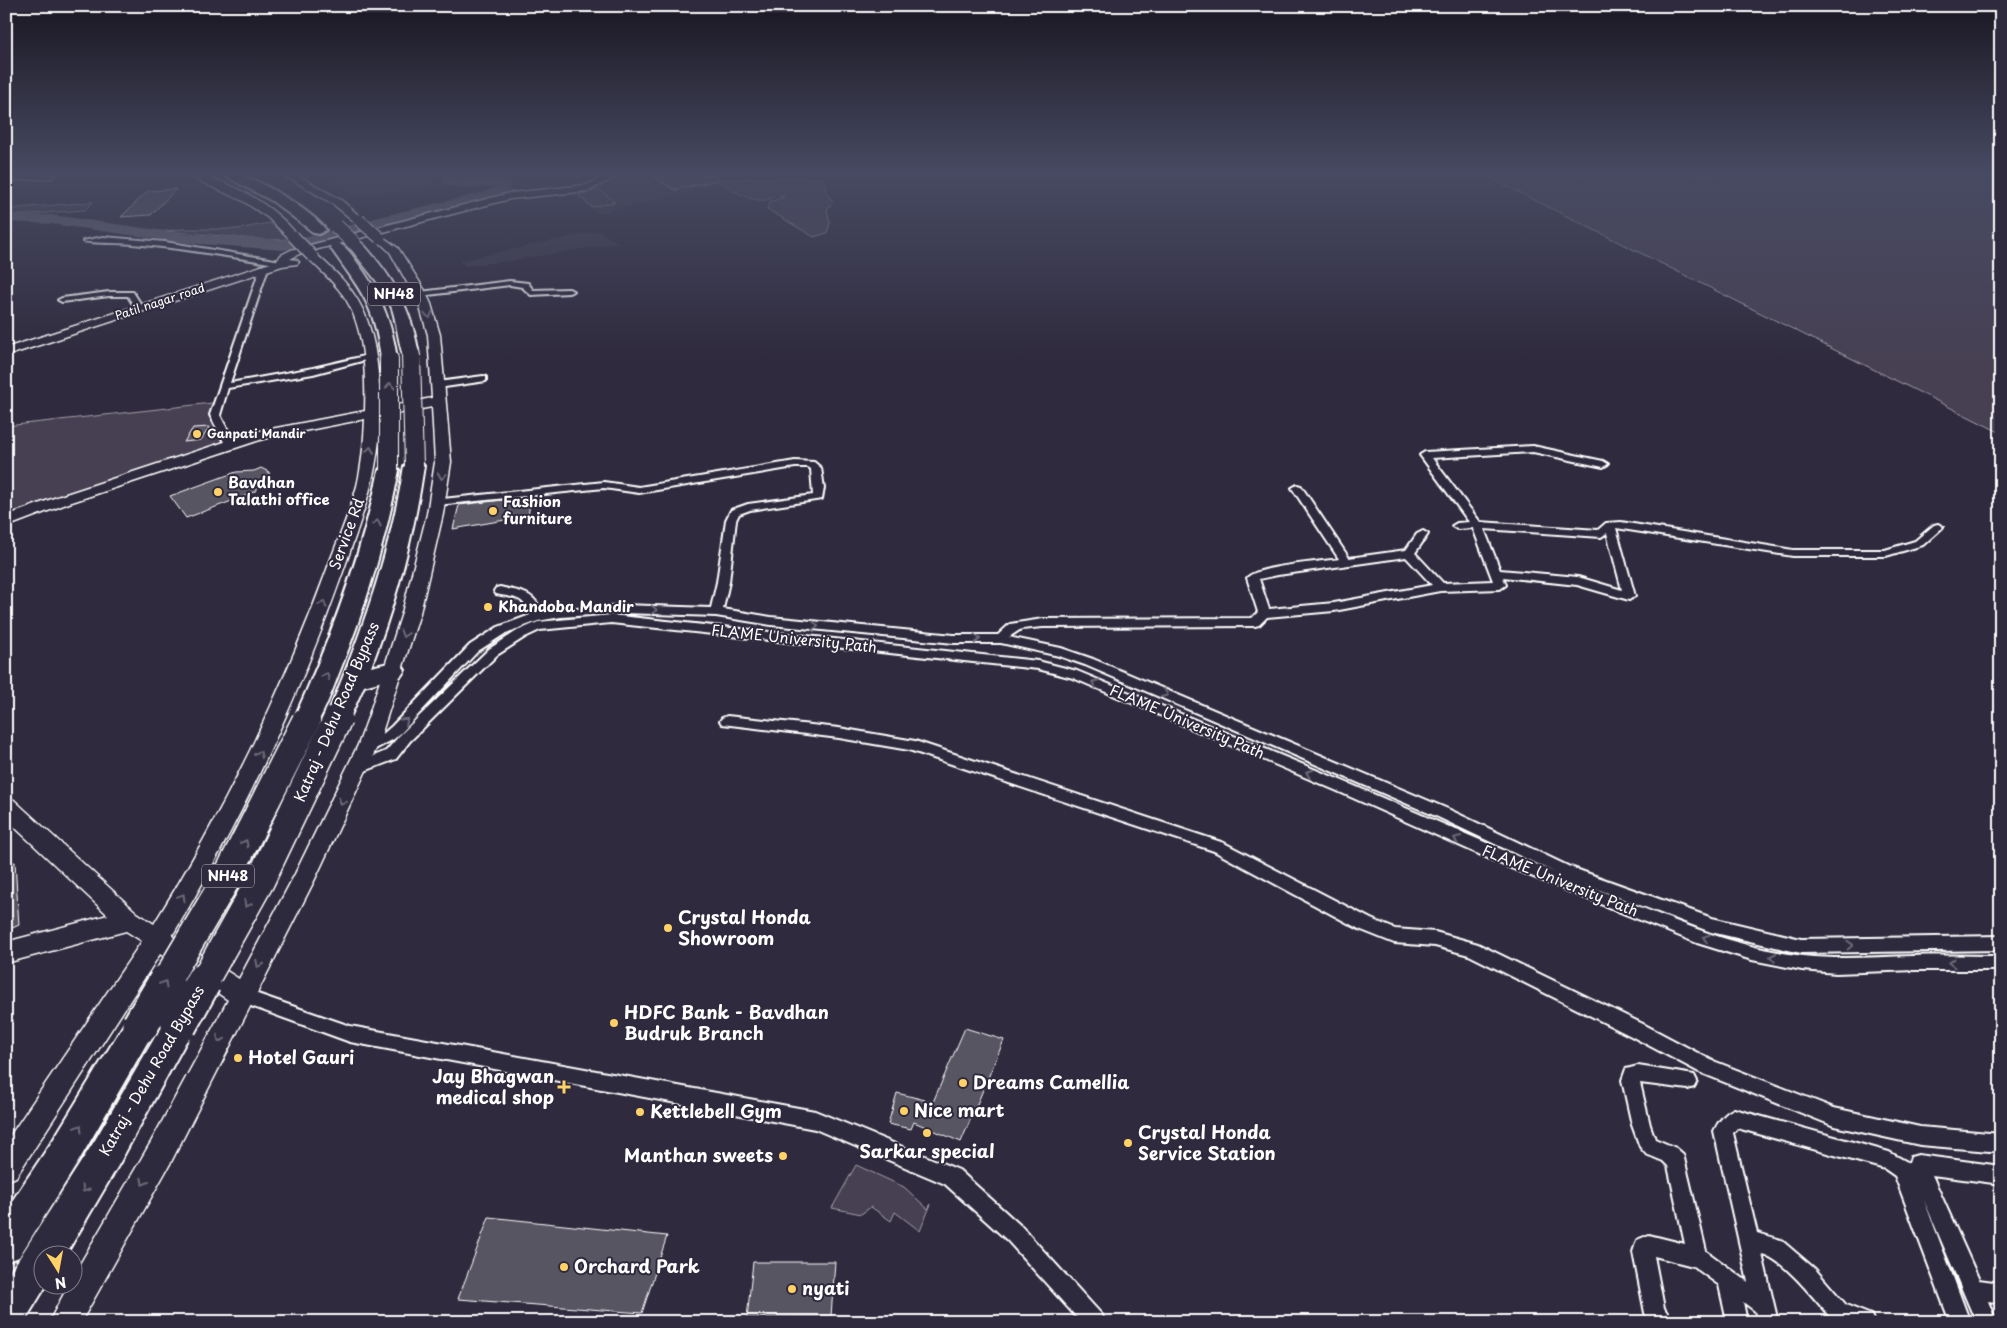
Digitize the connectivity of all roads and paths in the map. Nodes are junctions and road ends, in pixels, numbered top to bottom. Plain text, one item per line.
1 (294, 237) edge
2 (326, 237) edge
3 (347, 237) edge
4 (348, 237) edge
5 (380, 237) edge
6 (390, 237) edge
7 (383, 240) junction
8 (87, 241) dead end
9 (314, 258) junction
10 (281, 263) junction
11 (264, 268) junction
12 (569, 292) dead end
13 (420, 294) junction
14 (62, 300) dead end
15 (140, 308) junction
16 (6, 352) edge
17 (369, 358) junction
18 (483, 379) dead end
19 (226, 386) junction
20 (438, 393) junction
21 (373, 413) junction
22 (230, 444) junction
23 (1603, 464) dead end
24 (1297, 488) dead end
25 (437, 502) junction
26 (6, 522) edge
27 (1477, 525) junction
28 (1610, 525) junction
29 (1457, 526) dead end
30 (1938, 527) dead end
31 (1422, 534) dead end
32 (1409, 553) junction
33 (1346, 561) junction
34 (1495, 573) junction
35 (1440, 587) junction
36 (500, 591) dead end
37 (716, 612) junction
38 (1264, 613) junction
39 (536, 617) junction
40 (1001, 638) junction
41 (1049, 650) junction
42 (1041, 666) junction
43 (392, 670) junction
44 (354, 680) junction
45 (727, 721) dead end
46 (389, 736) junction
47 (366, 750) junction
48 (391, 755) junction
49 (357, 769) junction
50 (6, 806) edge
51 (129, 920) junction
52 (157, 939) junction
53 (2001, 943) edge
54 (1801, 946) junction
55 (6, 953) edge
56 (2001, 963) edge
57 (1812, 964) junction
58 (243, 996) junction
59 (1688, 1082) dead end
60 (2001, 1142) edge
61 (6, 1167) edge
62 (2001, 1176) edge
63 (1748, 1241) junction
64 (6, 1244) edge
65 (49, 1246) edge
66 (1698, 1257) junction
67 (32, 1274) edge
68 (1728, 1280) junction
69 (1973, 1289) junction
70 (2001, 1293) edge
71 (1766, 1314) edge
72 (6, 1315) edge
73 (64, 1322) edge
74 (1095, 1322) edge
75 (1662, 1322) edge
76 (1737, 1322) edge
77 (1864, 1322) edge
78 (1960, 1322) edge
79 (1986, 1322) edge

1 - 9 street, Service Rd, bridge
64 -> 2 highway, Katraj - Dehu Road Bypass / NH48, bridge
3 - 10 street
4 - 44 highway, Katraj - Dehu Road Bypass / NH48, bridge
5 - 7 street, bridge
6 - 7 street
7 - 13 street
8 - 10 street
9 - 10 street, Patil nagar road
9 - 17 street, Service Rd
10 - 11 street, Patil nagar road
11 - 15 street, Patil nagar road
11 - 19 street
12 - 13 street
13 -> 20 street
14 - 15 street
15 - 16 street, Patil nagar road
17 - 19 street
17 - 21 street, Service Rd
18 - 20 street
19 - 22 street
20 - 21 street
20 -> 25 street
21 - 22 street
52 -> 21 street, Service Rd
22 - 26 street
23 - 27 street
24 - 33 street
25 - 37 street
25 -> 43 street
27 - 28 street
27 - 29 street
27 - 34 street
28 - 30 street
28 - 34 street
31 - 32 street
32 - 33 street
32 - 35 street
33 - 38 street
34 - 35 street
35 - 38 street
36 - 39 street
39 -> 37 street
37 -> 40 street
38 - 40 street
46 -> 39 street
40 - 41 street
41 - 42 street
41 -> 54 street
42 - 48 street, FLAME University Path
57 -> 42 street, FLAME University Path
43 - 44 highway
43 - 47 street
44 -> 65 highway, Katraj - Dehu Road Bypass / NH48, bridge
45 - 60 street
46 - 47 street
46 - 48 street
47 - 49 street
48 - 49 street
49 -> 58 street
50 - 51 street
51 - 52 street
51 - 55 street
52 - 58 street
52 - 61 street, Service Rd
54 -> 53 street
54 - 57 street
56 -> 57 street, FLAME University Path
58 -> 73 street
58 - 74 street
59 - 66 street
62 - 69 street
63 - 71 street
63 - 77 street
63 - 78 street
66 - 68 street
66 - 75 street
67 - 72 highway, Katraj - Dehu Road Bypass / NH48
68 - 71 street
68 - 76 street
69 - 70 street
69 - 79 street

